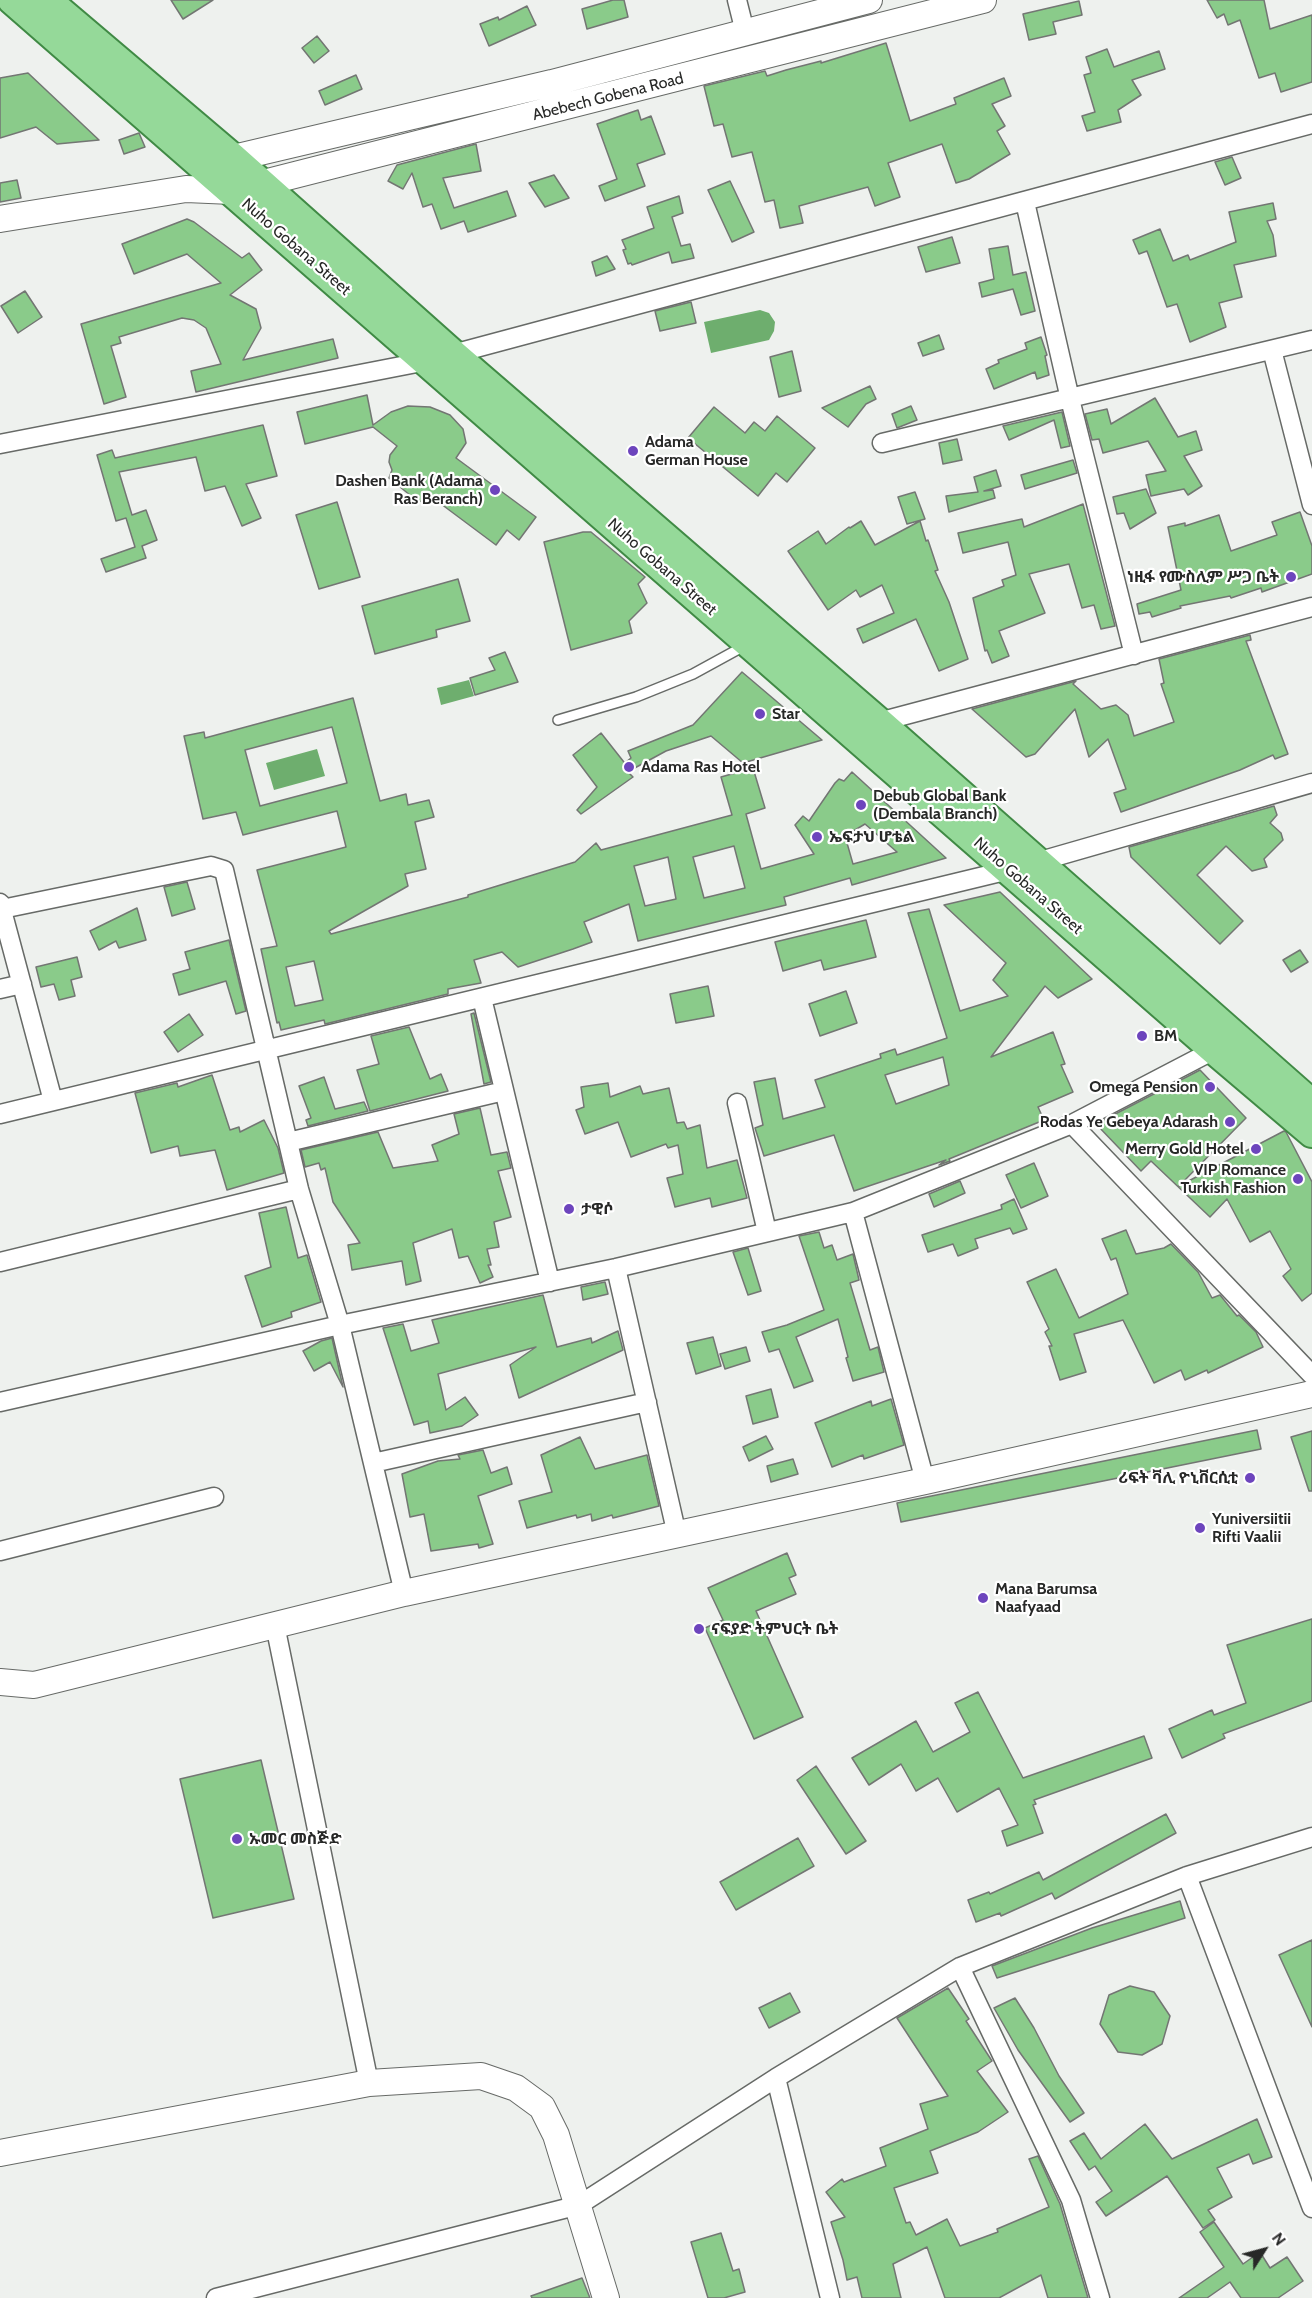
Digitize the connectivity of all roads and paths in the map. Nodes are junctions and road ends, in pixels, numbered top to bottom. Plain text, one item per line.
1 (12, 0) edge
2 (46, 0) edge
3 (737, 0) edge
4 (983, 0) edge
5 (860, 1) edge
6 (746, 32) junction
7 (1312, 124) edge
8 (233, 158) junction
9 (203, 165) junction
10 (261, 184) junction
11 (186, 189) junction
12 (232, 191) junction
13 (1024, 202) junction
14 (0, 219) edge
15 (1312, 340) edge
16 (1272, 350) junction
17 (441, 358) junction
18 (1070, 399) junction
19 (882, 443) dead end
20 (0, 444) edge
21 (1312, 505) edge
22 (1312, 607) edge
23 (759, 635) junction
24 (1134, 655) junction
25 (558, 720) dead end
26 (879, 722) junction
27 (1312, 783) edge
28 (1037, 861) junction
29 (1009, 870) junction
30 (1, 906) edge
31 (22, 984) junction
32 (0, 989) edge
33 (482, 998) junction
34 (1214, 1050) junction
35 (266, 1051) junction
36 (504, 1091) junction
37 (1301, 1100) edge
38 (53, 1101) junction
39 (737, 1103) dead end
40 (0, 1114) edge
41 (1072, 1124) junction
42 (1312, 1133) edge
43 (288, 1142) junction
44 (299, 1189) junction
45 (853, 1212) junction
46 (767, 1232) junction
47 (0, 1262) edge
48 (616, 1268) junction
49 (550, 1282) junction
50 (340, 1325) junction
51 (1312, 1375) edge
52 (1312, 1394) edge
53 (0, 1402) edge
54 (647, 1402) junction
55 (373, 1463) junction
56 (925, 1481) junction
57 (214, 1497) dead end
58 (677, 1535) junction
59 (0, 1551) edge
60 (404, 1593) junction
61 (275, 1625) junction
62 (0, 1683) edge
63 (1312, 1837) edge
64 (1187, 1876) junction
65 (960, 1967) junction
66 (776, 2078) junction
67 (369, 2083) junction
68 (0, 2153) edge
69 (1306, 2174) edge
70 (579, 2205) junction
71 (1312, 2208) edge
72 (216, 2298) edge
73 (606, 2298) edge
74 (830, 2298) edge
75 (1100, 2298) edge

1 - 9 main road, Nuho Gobana Street
2 - 8 main road, Nuho Gobana Street
3 - 6 street
4 - 10 street, Abebech Gobena Road
5 - 6 street, Abebech Gobena Road
6 - 8 street, Abebech Gobena Road
7 - 13 street
8 - 9 street, Abebech Gobena Road
8 - 10 main road, Nuho Gobana Street
9 - 11 street
9 - 12 main road, Nuho Gobana Street
10 - 12 street, Abebech Gobena Road
10 - 17 main road, Nuho Gobana Street
11 - 12 street, Abebech Gobena Road
11 - 14 street, Abebech Gobena Road
12 - 17 main road, Nuho Gobana Street
13 - 17 street
13 - 18 street
15 - 16 street
16 - 18 street
16 - 21 street
17 - 20 street
17 - 23 main road, Nuho Gobana Street
18 - 19 street
18 - 24 street
22 - 24 street
23 - 25 lane
23 - 26 main road, Nuho Gobana Street
23 - 29 main road, Nuho Gobana Street
24 - 26 street
26 - 28 main road, Nuho Gobana Street
27 - 28 street
28 - 29 street
28 - 37 main road, Nuho Gobana Street
29 - 33 street
29 - 34 main road, Nuho Gobana Street
30 - 31 street
30 - 35 street
31 - 32 street
31 - 38 street
33 - 35 street
33 - 36 street
34 - 37 main road, Nuho Gobana Street
34 - 41 street
35 - 38 street
35 - 43 street
36 - 43 street
36 - 49 street
37 - 42 main road, Nuho Gobana Street
38 - 40 street
39 - 46 street
41 - 45 street
41 - 51 street
43 - 44 street
44 - 47 street
44 - 50 street
45 - 46 street
45 - 56 street
46 - 48 street
48 - 49 street
48 - 54 street
49 - 50 street
50 - 53 street
50 - 55 street
52 - 56 street
54 - 55 street
54 - 58 street
55 - 60 street
56 - 58 street
57 - 59 street
58 - 60 street
60 - 61 street
61 - 62 street
61 - 67 street
63 - 64 street
64 - 65 street
64 - 69 street
65 - 66 street
65 - 75 street
66 - 70 street
66 - 74 street
67 - 68 street
67 - 70 street
69 - 71 street
70 - 72 street
70 - 73 street

